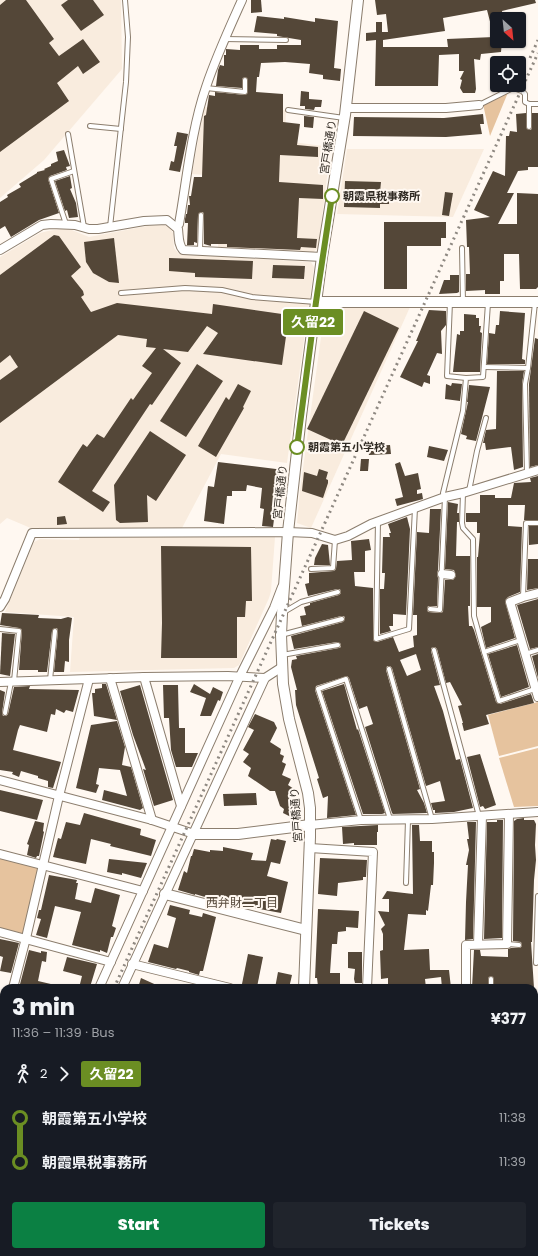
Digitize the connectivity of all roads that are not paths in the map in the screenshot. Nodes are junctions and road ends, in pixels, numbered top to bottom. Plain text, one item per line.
1 (125, 0) edge
2 (242, 0) edge
3 (358, 0) edge
4 (224, 39) junction
5 (286, 40) dead end
6 (245, 80) dead end
7 (205, 88) junction
8 (529, 104) junction
9 (538, 104) edge
10 (479, 105) joint
11 (288, 110) dead end
12 (345, 113) junction
13 (90, 126) dead end
14 (528, 127) dead end
15 (121, 129) junction
16 (68, 134) dead end
17 (74, 171) junction
18 (201, 215) dead end
19 (66, 224) junction
20 (110, 227) junction
21 (176, 227) junction
22 (84, 228) junction
23 (462, 248) dead end
24 (0, 250) edge
25 (200, 250) junction
26 (322, 257) junction
27 (122, 293) dead end
28 (316, 302) junction
29 (450, 302) junction
30 (463, 302) junction
31 (488, 302) junction
32 (536, 302) edge
33 (484, 367) junction
34 (528, 368) junction
35 (466, 378) junction
36 (486, 418) dead end
37 (538, 470) edge
38 (527, 473) junction
39 (466, 492) junction
40 (444, 497) junction
41 (415, 508) junction
42 (378, 521) junction
43 (538, 523) edge
44 (288, 532) junction
45 (335, 540) junction
46 (311, 570) dead end
47 (442, 574) junction
48 (451, 575) dead end
49 (284, 583) junction
50 (338, 592) dead end
51 (538, 593) edge
52 (523, 596) junction
53 (0, 607) edge
54 (430, 609) dead end
55 (282, 614) junction
56 (342, 619) dead end
57 (0, 629) edge
58 (55, 631) dead end
59 (281, 635) junction
60 (521, 640) junction
61 (338, 645) dead end
62 (434, 650) dead end
63 (538, 650) edge
64 (484, 652) junction
65 (525, 654) junction
66 (282, 655) junction
67 (282, 667) junction
68 (389, 669) dead end
69 (240, 676) junction
70 (144, 677) junction
71 (110, 678) junction
72 (265, 678) junction
73 (89, 679) junction
74 (50, 680) junction
75 (0, 682) edge
76 (13, 682) junction
77 (537, 693) edge
78 (5, 713) dead end
79 (0, 780) edge
80 (59, 796) junction
81 (181, 806) junction
82 (538, 812) edge
83 (509, 814) junction
84 (481, 816) junction
85 (390, 819) junction
86 (408, 819) junction
87 (432, 819) junction
88 (152, 820) junction
89 (361, 820) junction
90 (310, 825) junction
91 (173, 826) junction
92 (194, 834) junction
93 (310, 848) junction
94 (0, 854) edge
95 (44, 865) junction
96 (406, 883) dead end
97 (143, 891) junction
98 (165, 894) junction
99 (538, 896) edge
100 (306, 930) junction
101 (0, 932) edge
102 (26, 938) junction
103 (478, 944) junction
104 (507, 944) junction
105 (519, 945) dead end
106 (111, 962) junction
107 (538, 962) edge
108 (132, 964) junction
109 (491, 979) dead end
110 (14, 984) edge
111 (101, 984) edge
112 (124, 984) edge
113 (214, 984) edge
114 (304, 984) edge
115 (367, 984) edge
116 (466, 984) edge
117 (492, 984) edge

1 - 15 lane
2 - 4 street
3 - 12 street, 宮戸橋通り
4 - 5 lane
4 - 7 street
6 - 7 lane
7 - 21 street
8 - 9 lane
8 - 10 lane
8 - 14 lane
10 - 12 street
11 - 12 lane
12 - 26 street, 宮戸橋通り
13 - 15 lane
15 - 20 lane
16 - 17 lane
17 - 19 lane
17 - 22 lane
18 - 25 lane
19 - 22 street
19 - 24 street
20 - 21 street
20 - 22 street
21 - 25 street
23 - 30 lane
25 - 26 street
26 - 28 street, 宮戸橋通り
27 - 28 lane
28 - 29 street
28 - 44 street, 宮戸橋通り
29 - 30 street
29 - 35 lane
30 - 31 street
31 - 32 street
31 - 33 lane
32 - 34 lane
33 - 34 lane
33 - 35 lane
34 - 38 lane
35 - 40 lane
36 - 39 lane
37 - 38 street
38 - 39 street
39 - 40 street
39 - 64 lane
40 - 41 street
40 - 47 lane
41 - 42 street
41 - 42 lane
42 - 45 street
43 - 52 lane
44 - 45 street
44 - 49 street, 宮戸橋通り
44 - 53 street
45 - 46 lane
47 - 48 street
47 - 54 lane
49 - 55 street, 宮戸橋通り
49 - 69 street
50 - 55 lane
51 - 52 street
52 - 60 street
55 - 59 street, 宮戸橋通り
56 - 59 lane
57 - 76 lane
58 - 74 lane
59 - 66 street, 宮戸橋通り
60 - 64 lane
60 - 65 street
61 - 66 lane
62 - 84 lane
63 - 65 lane
64 - 77 lane
65 - 77 street
66 - 67 street, 宮戸橋通り
67 - 72 street
67 - 90 street, 宮戸橋通り
68 - 87 lane
69 - 70 street
69 - 72 street
69 - 81 street
70 - 71 street
70 - 81 street
71 - 73 street
71 - 88 street
72 - 92 street
73 - 74 street
73 - 80 street
74 - 76 street
75 - 76 street
76 - 78 lane
79 - 80 street
80 - 88 street
80 - 95 street
81 - 91 street
82 - 83 street
83 - 84 street
83 - 104 street
84 - 87 street
84 - 103 street
85 - 86 street
85 - 89 street
85 - 89 lane
86 - 87 street
86 - 96 lane
88 - 91 street
89 - 90 street
90 - 92 street
90 - 93 street, 宮戸橋通り
91 - 92 street
91 - 97 street
92 - 98 street
93 - 100 street, 宮戸橋通り
93 - 115 street
94 - 95 street
95 - 97 street
95 - 102 street
97 - 106 street
98 - 100 street
98 - 108 street
99 - 107 lane
100 - 114 street, 宮戸橋通り
101 - 102 street
102 - 106 street
102 - 110 street
103 - 104 street
103 - 116 street
104 - 105 lane
106 - 111 street
108 - 112 street
108 - 113 street
109 - 117 lane

